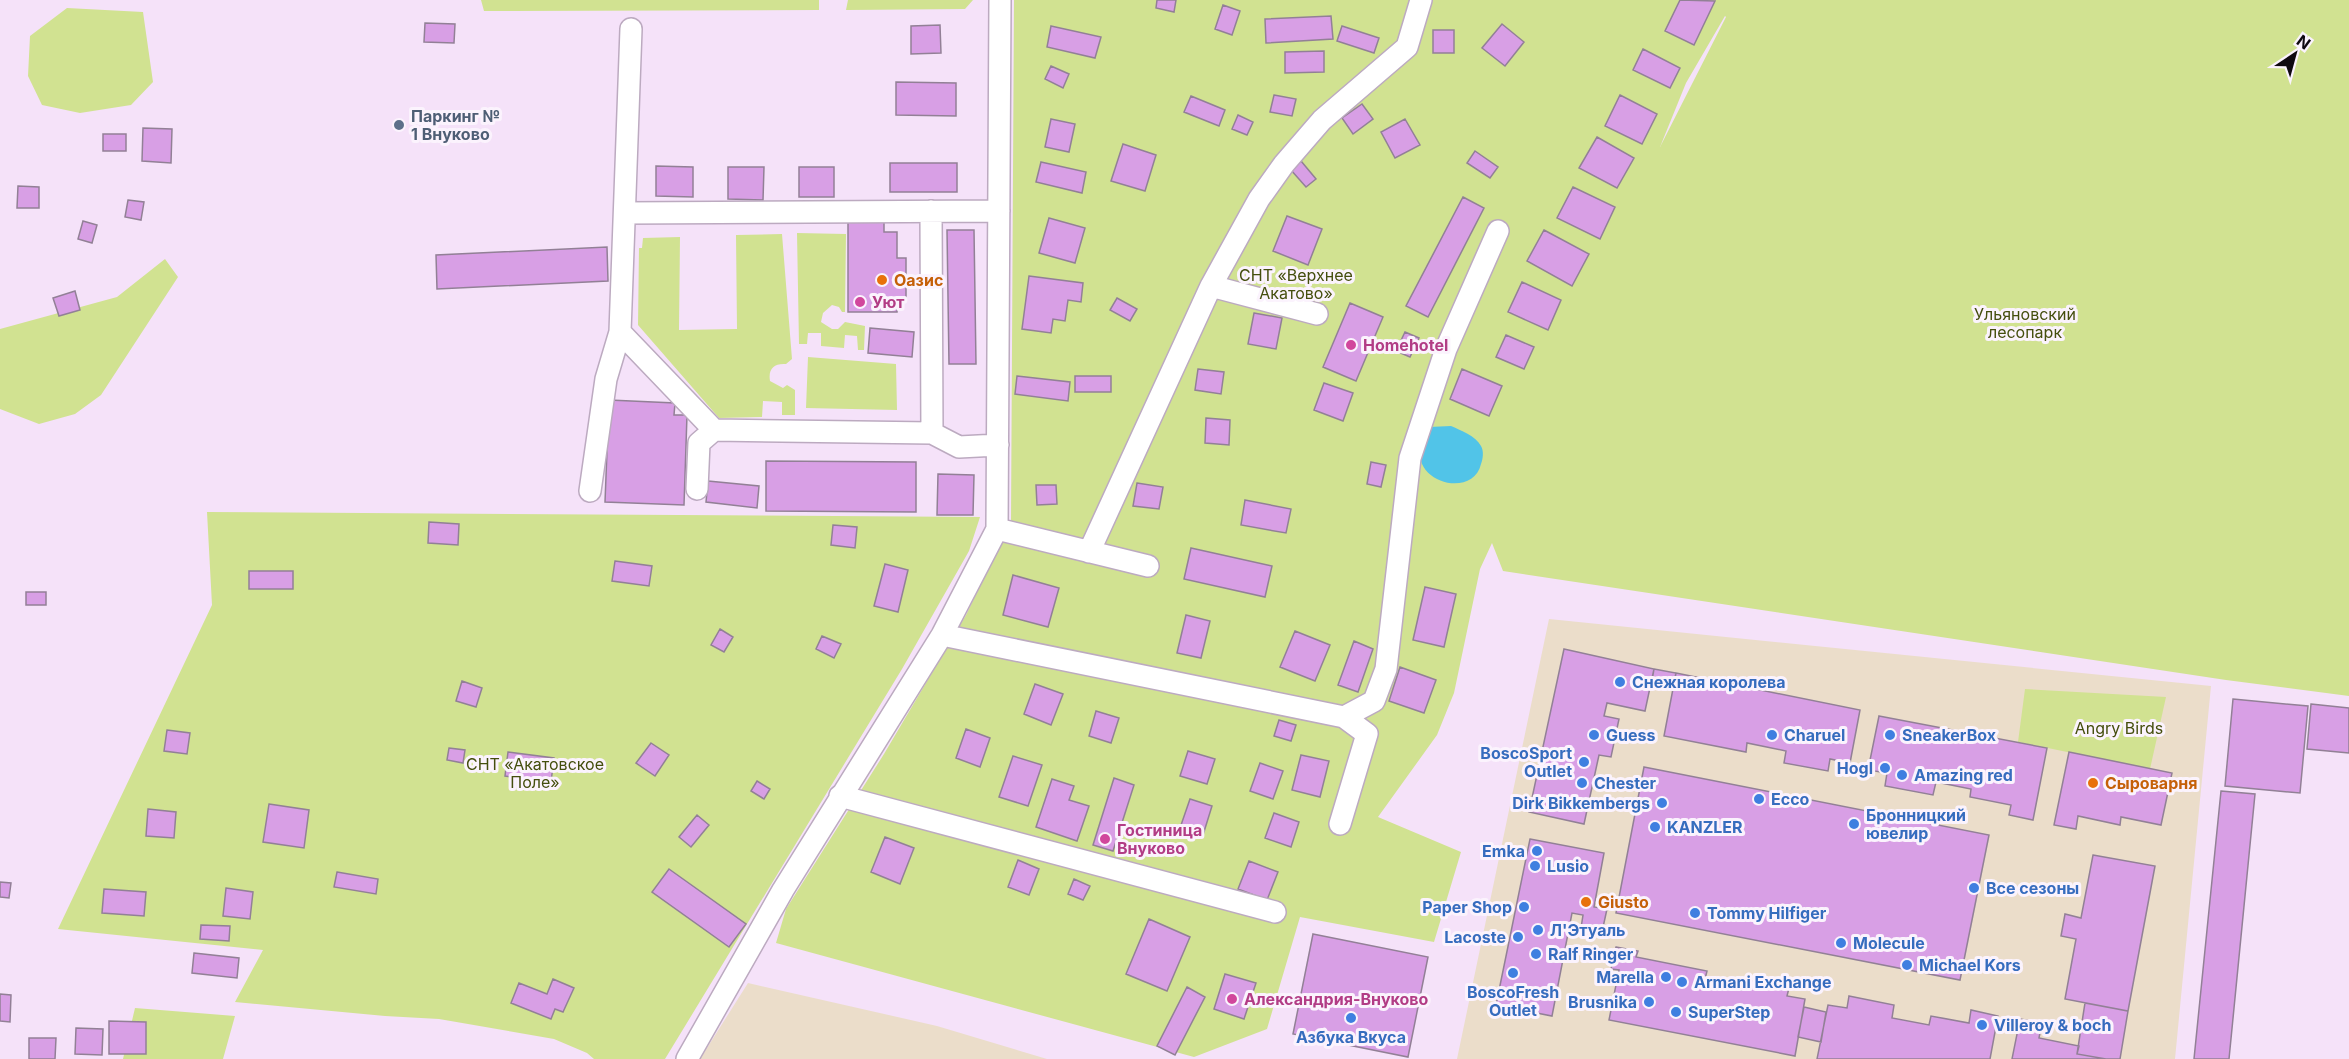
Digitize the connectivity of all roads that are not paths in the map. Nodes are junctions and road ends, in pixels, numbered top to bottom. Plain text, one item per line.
1 (1000, 0) edge
2 (1421, 0) edge
3 (631, 29) dead end
4 (931, 211) junction
5 (999, 211) junction
6 (625, 213) junction
7 (1498, 231) dead end
8 (1211, 286) junction
9 (1317, 314) dead end
10 (620, 332) junction
11 (714, 430) junction
12 (932, 433) junction
13 (998, 445) junction
14 (697, 489) dead end
15 (590, 491) dead end
16 (997, 529) junction
17 (1089, 552) junction
18 (1148, 566) dead end
19 (942, 635) junction
20 (1344, 717) junction
21 (840, 796) junction
22 (1340, 824) dead end
23 (1275, 912) dead end
24 (687, 1059) edge

1 - 5 street
2 - 8 street
3 - 6 street
4 - 5 street
4 - 6 street
4 - 12 street
5 - 13 street
6 - 10 street
7 - 20 street
8 - 9 street
8 - 17 street
10 - 11 street
10 - 15 street
11 - 12 street
11 - 14 street
12 - 13 street
13 - 16 street
16 - 17 street
16 - 19 street
17 - 18 street
19 - 20 street
19 - 21 street
20 - 22 street
21 - 23 street
21 - 24 street

